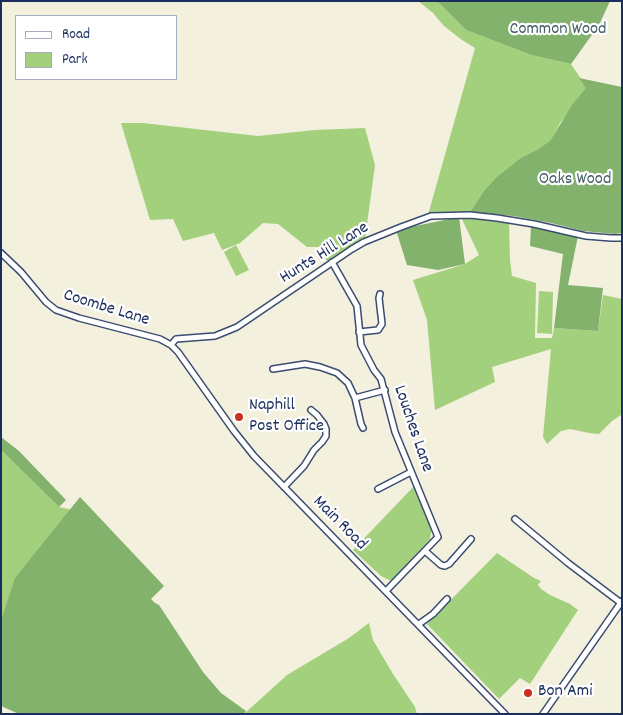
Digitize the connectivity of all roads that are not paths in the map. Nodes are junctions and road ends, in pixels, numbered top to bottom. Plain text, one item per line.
1 (622, 238) edge
2 (1, 253) edge
3 (332, 262) junction
4 (380, 294) dead end
5 (359, 332) junction
6 (169, 343) junction
7 (273, 369) dead end
8 (384, 390) junction
9 (355, 398) junction
10 (311, 410) dead end
11 (363, 428) dead end
12 (411, 472) junction
13 (284, 487) junction
14 (378, 489) dead end
15 (515, 519) dead end
16 (471, 539) dead end
17 (425, 550) junction
18 (386, 591) junction
19 (446, 599) dead end
20 (621, 602) edge
21 (419, 624) junction
22 (505, 714) edge
23 (543, 714) edge

1 - 3 street, Hunts Hill Lane
2 - 6 street, Coombe Lane
3 - 5 street, Louches Lane
3 - 6 street, Hunts Hill Lane
4 - 5 street
5 - 8 street, Louches Lane
6 - 13 street, Main Road
7 - 9 street
8 - 9 street
8 - 12 street, Louches Lane
9 - 11 street
10 - 13 street
12 - 14 street
12 - 17 street, Louches Lane
13 - 18 street, Main Road
15 - 20 street
16 - 17 street
17 - 18 street, Louches Lane
18 - 21 street, Main Road
19 - 21 street
20 - 23 street
21 - 22 street, Main Road

